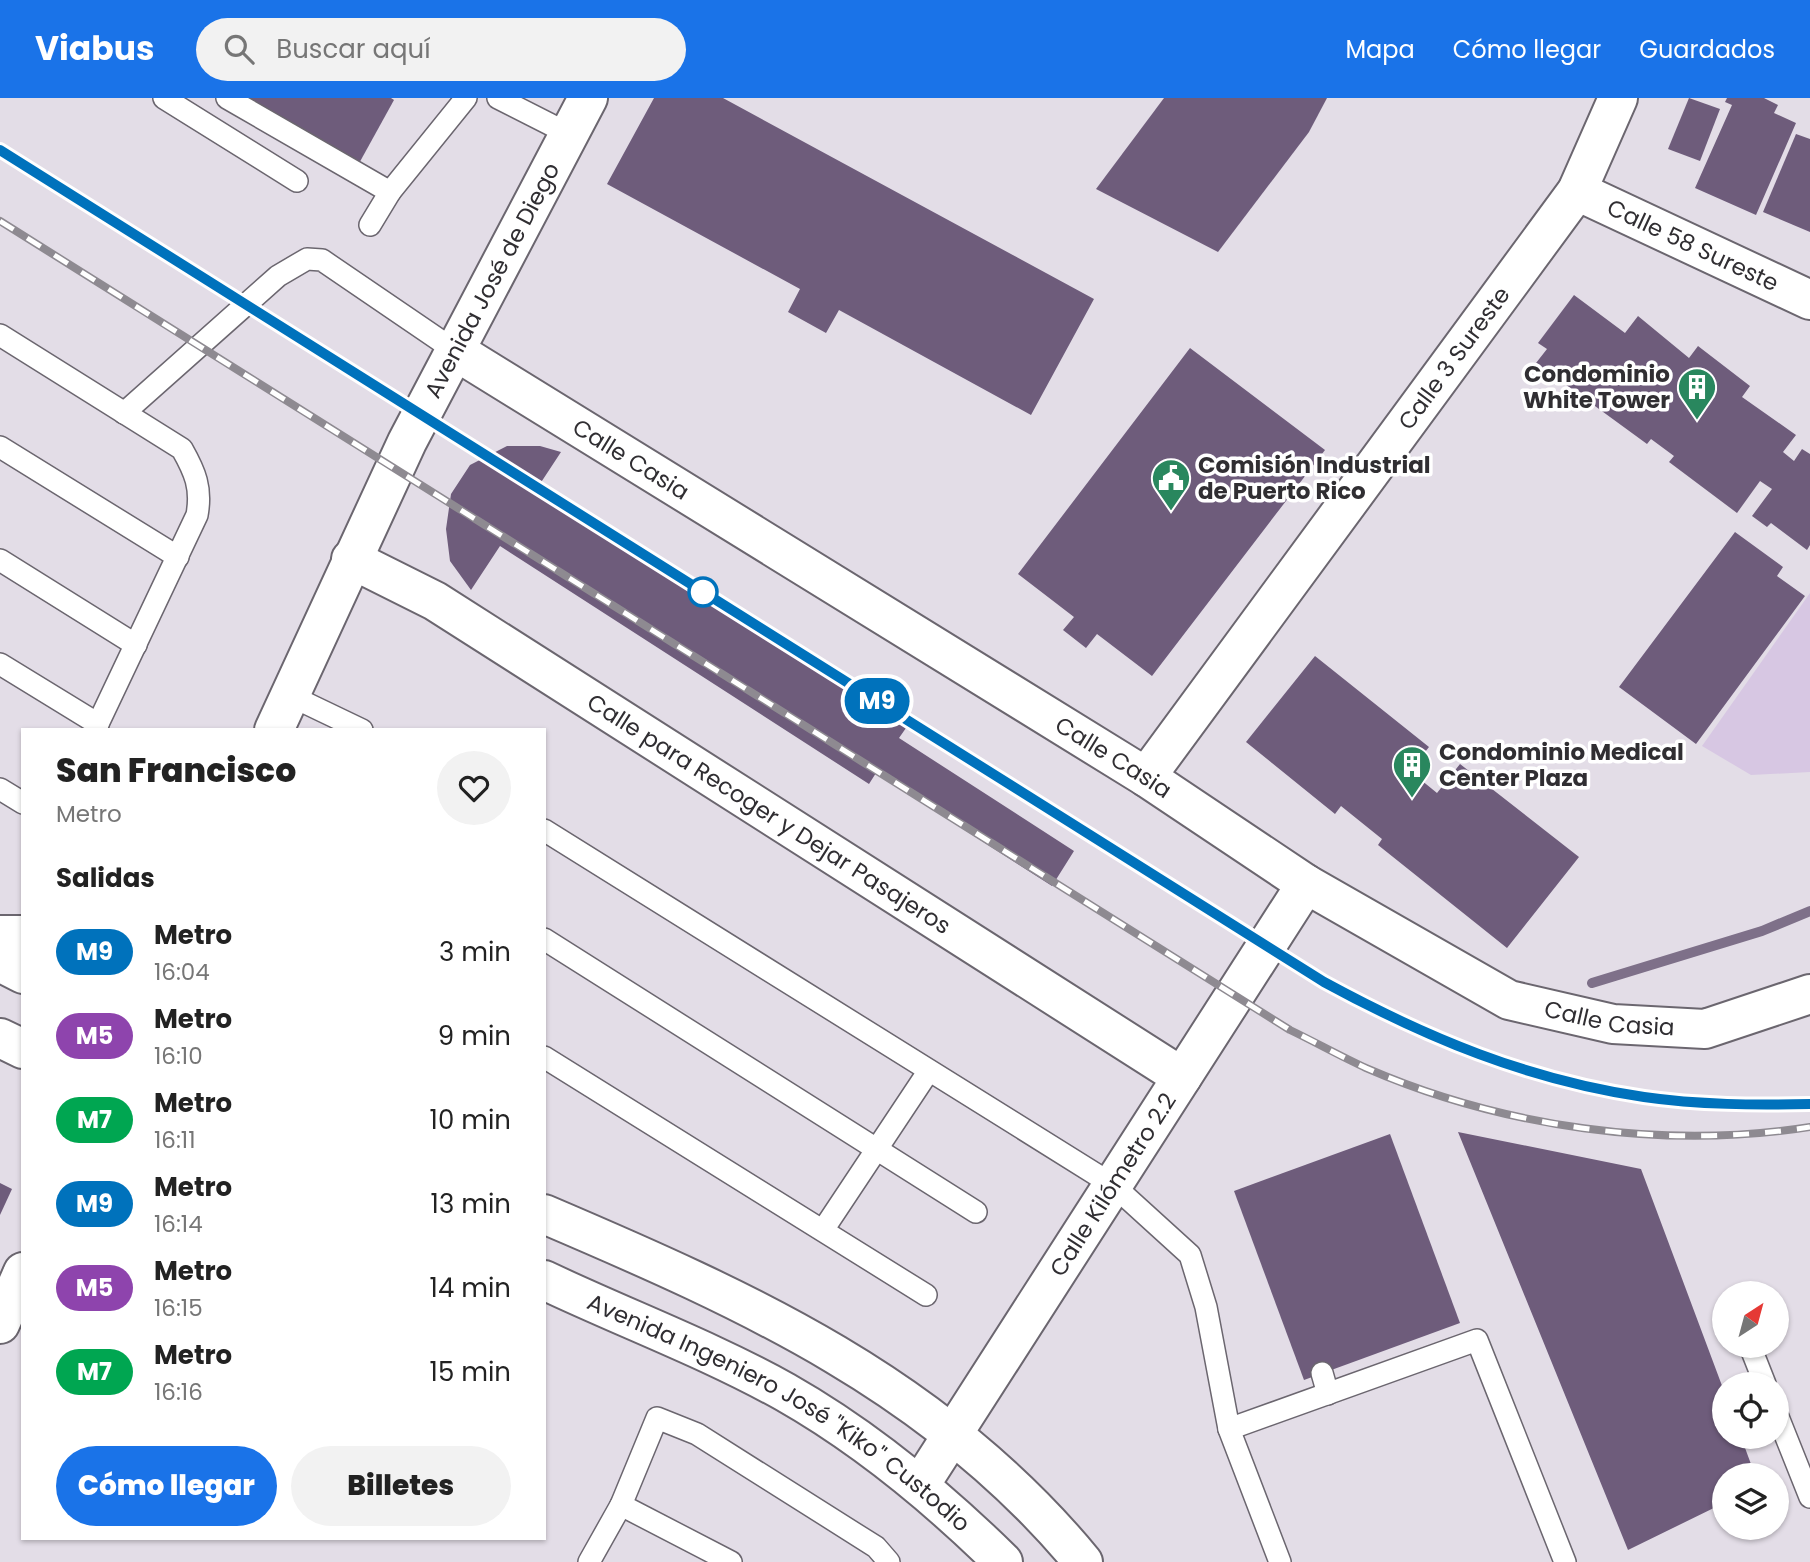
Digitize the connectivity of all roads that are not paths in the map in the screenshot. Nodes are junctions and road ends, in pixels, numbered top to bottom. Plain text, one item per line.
1 (164, 98) edge
2 (227, 98) edge
3 (466, 98) edge
4 (498, 98) edge
5 (588, 98) edge
6 (1618, 98) edge
7 (569, 134) junction
8 (297, 181) dead end
9 (1577, 191) junction
10 (390, 192) junction
11 (370, 225) dead end
12 (1810, 300) edge
13 (0, 335) edge
14 (454, 350) junction
15 (124, 413) junction
16 (0, 447) edge
17 (178, 557) junction
18 (351, 559) junction
19 (0, 560) edge
20 (136, 645) junction
21 (0, 664) edge
22 (289, 695) junction
23 (96, 727) edge
24 (275, 728) edge
25 (358, 728) edge
26 (1146, 777) junction
27 (0, 789) edge
28 (21, 802) edge
29 (546, 831) edge
30 (1306, 884) junction
31 (0, 935) edge
32 (21, 935) edge
33 (546, 940) edge
34 (0, 962) edge
35 (21, 973) edge
36 (1810, 994) edge
37 (0, 1038) edge
38 (21, 1048) edge
39 (546, 1058) edge
40 (928, 1072) junction
41 (1182, 1077) junction
42 (877, 1149) junction
43 (1113, 1185) junction
44 (976, 1212) dead end
45 (546, 1215) edge
46 (823, 1230) junction
47 (21, 1276) edge
48 (546, 1281) edge
49 (926, 1295) dead end
50 (0, 1324) edge
51 (1322, 1373) dead end
52 (1328, 1394) junction
53 (1229, 1429) junction
54 (953, 1433) junction
55 (1789, 1444) edge
56 (920, 1485) junction
57 (1810, 1497) edge
58 (621, 1505) junction
59 (589, 1562) edge
60 (731, 1562) edge
61 (889, 1562) edge
62 (1003, 1562) edge
63 (1083, 1562) edge
64 (1280, 1562) edge
65 (1565, 1562) edge

1 - 8 lane
2 - 10 lane
3 - 10 lane
4 - 7 lane
5 - 7 street, Avenida José de Diego
6 - 9 street, Calle 3 Sureste
7 - 14 street, Avenida José de Diego
9 - 12 street, Calle 58 Sureste
9 - 26 street, Calle 3 Sureste
10 - 11 lane
13 - 15 lane
14 - 15 lane
14 - 18 street, Avenida José de Diego
14 - 26 street, Calle Casia
15 - 17 lane
16 - 17 lane
17 - 20 lane
18 - 22 street, Avenida José de Diego
18 - 41 street, Calle para Recoger y Dejar Pasajeros
19 - 20 lane
20 - 23 lane
21 - 23 lane
22 - 24 street, Avenida José de Diego
22 - 25 lane
26 - 30 street, Calle Casia
27 - 28 lane
29 - 40 lane
30 - 36 street, Calle Casia
30 - 41 street, Calle Kilómetro 2.2
31 - 32 street
33 - 42 lane
34 - 35 street
37 - 38 street
39 - 46 lane
40 - 42 lane
40 - 43 lane
41 - 43 street, Calle Kilómetro 2.2
42 - 44 lane
42 - 46 lane
43 - 53 lane
43 - 54 street, Calle Kilómetro 2.2
45 - 54 street
46 - 49 lane
47 - 50 street
48 - 56 street, Avenida Ingeniero José "Kiko" Custodio
51 - 52 lane
52 - 53 lane
52 - 65 lane
53 - 64 lane
54 - 56 street, Calle Kilómetro 2.2
54 - 63 street
55 - 57 lane
56 - 62 street, Avenida Ingeniero José "Kiko" Custodio
58 - 59 lane
58 - 60 lane
58 - 61 lane

